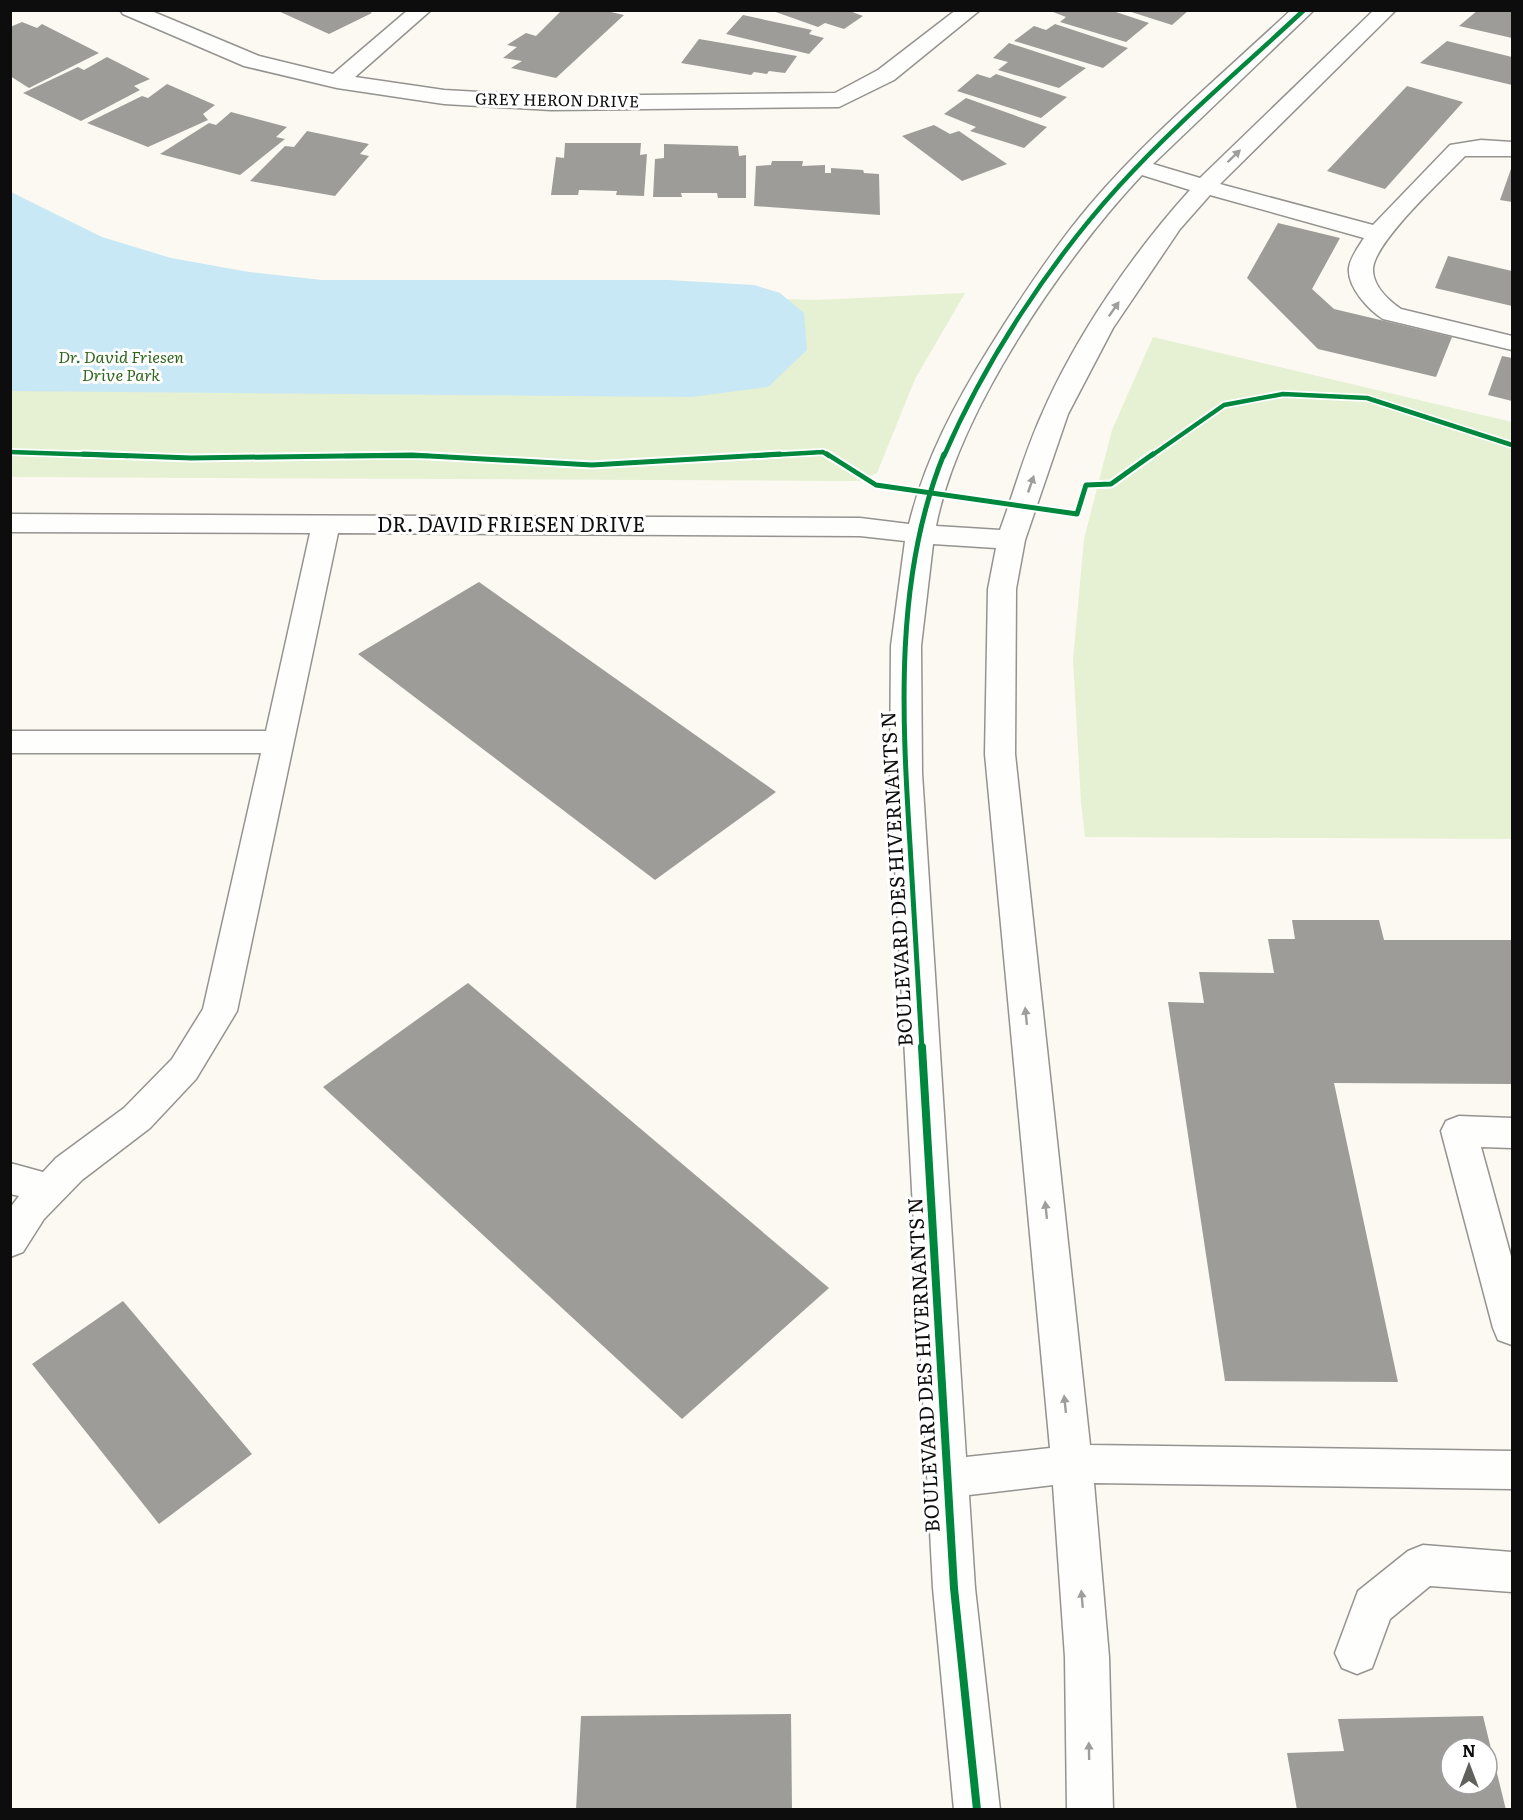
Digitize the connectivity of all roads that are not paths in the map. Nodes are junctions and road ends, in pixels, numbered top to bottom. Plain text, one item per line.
1 (130, 10) edge
2 (421, 10) edge
3 (970, 10) edge
4 (1304, 10) edge
5 (1386, 10) edge
6 (337, 81) junction
7 (1512, 149) edge
8 (1139, 167) junction
9 (1205, 187) junction
10 (1378, 234) junction
11 (1512, 343) edge
12 (10, 523) edge
13 (326, 524) junction
14 (921, 534) junction
15 (1011, 540) junction
16 (10, 742) edge
17 (278, 742) junction
18 (1512, 1133) edge
19 (10, 1178) edge
20 (49, 1190) junction
21 (10, 1241) edge
22 (1512, 1328) edge
23 (1072, 1464) junction
24 (1512, 1470) edge
25 (948, 1478) junction
26 (1512, 1572) edge
27 (1357, 1653) dead end
28 (976, 1809) edge
29 (1090, 1809) edge

1 - 6 street, GREY HERON DRIVE
2 - 6 street
3 - 6 street, GREY HERON DRIVE
4 - 8 street, BOULEVARD DES HIVERNANTS N
9 -> 5 street
7 - 10 street
8 - 9 street
8 - 14 street, BOULEVARD DES HIVERNANTS N
9 - 10 street
15 -> 9 street
10 - 11 street
12 - 13 street, DR. DAVID FRIESEN DRIVE
13 - 14 street, DR. DAVID FRIESEN DRIVE
13 - 17 street
14 - 15 street, DR. DAVID FRIESEN DRIVE
14 - 25 street, BOULEVARD DES HIVERNANTS N
23 -> 15 street
16 - 17 street
17 - 20 street
18 - 22 street
19 - 20 street
20 - 21 street
23 - 24 street
23 - 25 street
29 -> 23 street
25 - 28 street, BOULEVARD DES HIVERNANTS N
26 - 27 street

